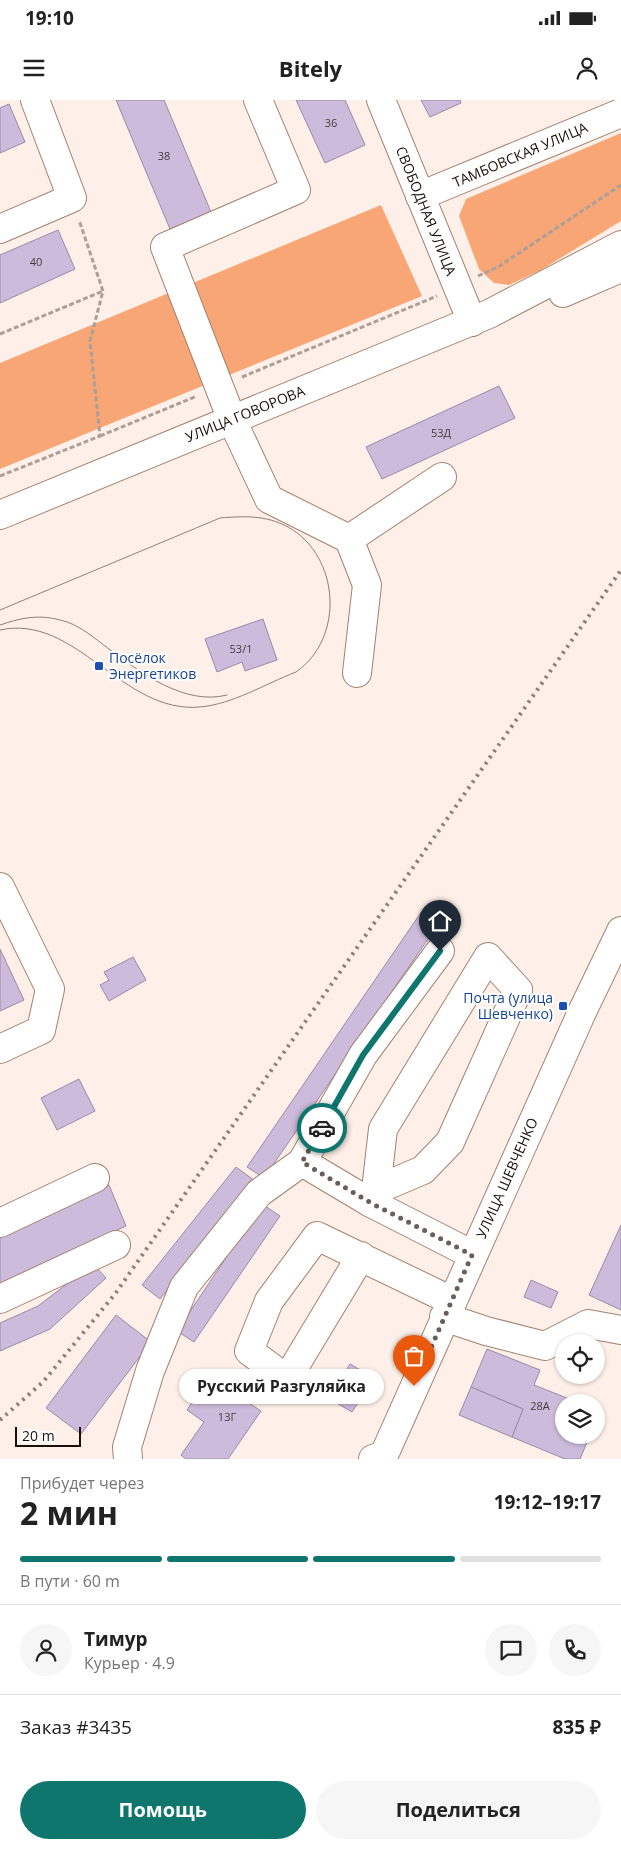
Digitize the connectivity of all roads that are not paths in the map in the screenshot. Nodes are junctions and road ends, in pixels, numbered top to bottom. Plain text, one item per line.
1 (34, 100) edge
2 (258, 100) edge
3 (381, 100) edge
4 (621, 113) edge
5 (420, 196) junction
6 (0, 229) edge
7 (621, 245) edge
8 (621, 268) edge
9 (480, 318) junction
10 (232, 420) junction
11 (442, 477) dead end
12 (0, 515) edge
13 (348, 539) junction
14 (357, 674) dead end
15 (0, 887) edge
16 (621, 931) edge
17 (440, 951) dead end
18 (0, 1049) edge
19 (302, 1162) junction
20 (95, 1178) dead end
21 (374, 1196) junction
22 (0, 1223) edge
23 (116, 1245) dead end
24 (472, 1255) junction
25 (361, 1256) junction
26 (0, 1299) edge
27 (448, 1309) junction
28 (621, 1330) edge
29 (384, 1458) edge
30 (128, 1459) edge

1 - 6 street
2 - 10 street
3 - 5 street, СВОБОДНАЯ УЛИЦА
4 - 5 street, ТАМБОВСКАЯ УЛИЦА
5 - 9 street, СВОБОДНАЯ УЛИЦА
7 - 9 street, УЛИЦА ГОВОРОВА
8 - 9 street, УЛИЦА ГОВОРОВА
9 - 10 street, УЛИЦА ГОВОРОВА
10 - 12 street, УЛИЦА ГОВОРОВА
10 - 13 street
11 - 13 street
13 - 14 street
15 - 18 street
16 - 24 street, УЛИЦА ШЕВЧЕНКО
17 - 19 street
19 - 21 street
19 - 30 street
20 - 22 street
21 - 21 street
21 - 24 street
23 - 26 street
24 - 27 street, УЛИЦА ШЕВЧЕНКО
25 - 25 street
25 - 27 street
27 - 28 street
27 - 29 street, УЛИЦА ШЕВЧЕНКО

